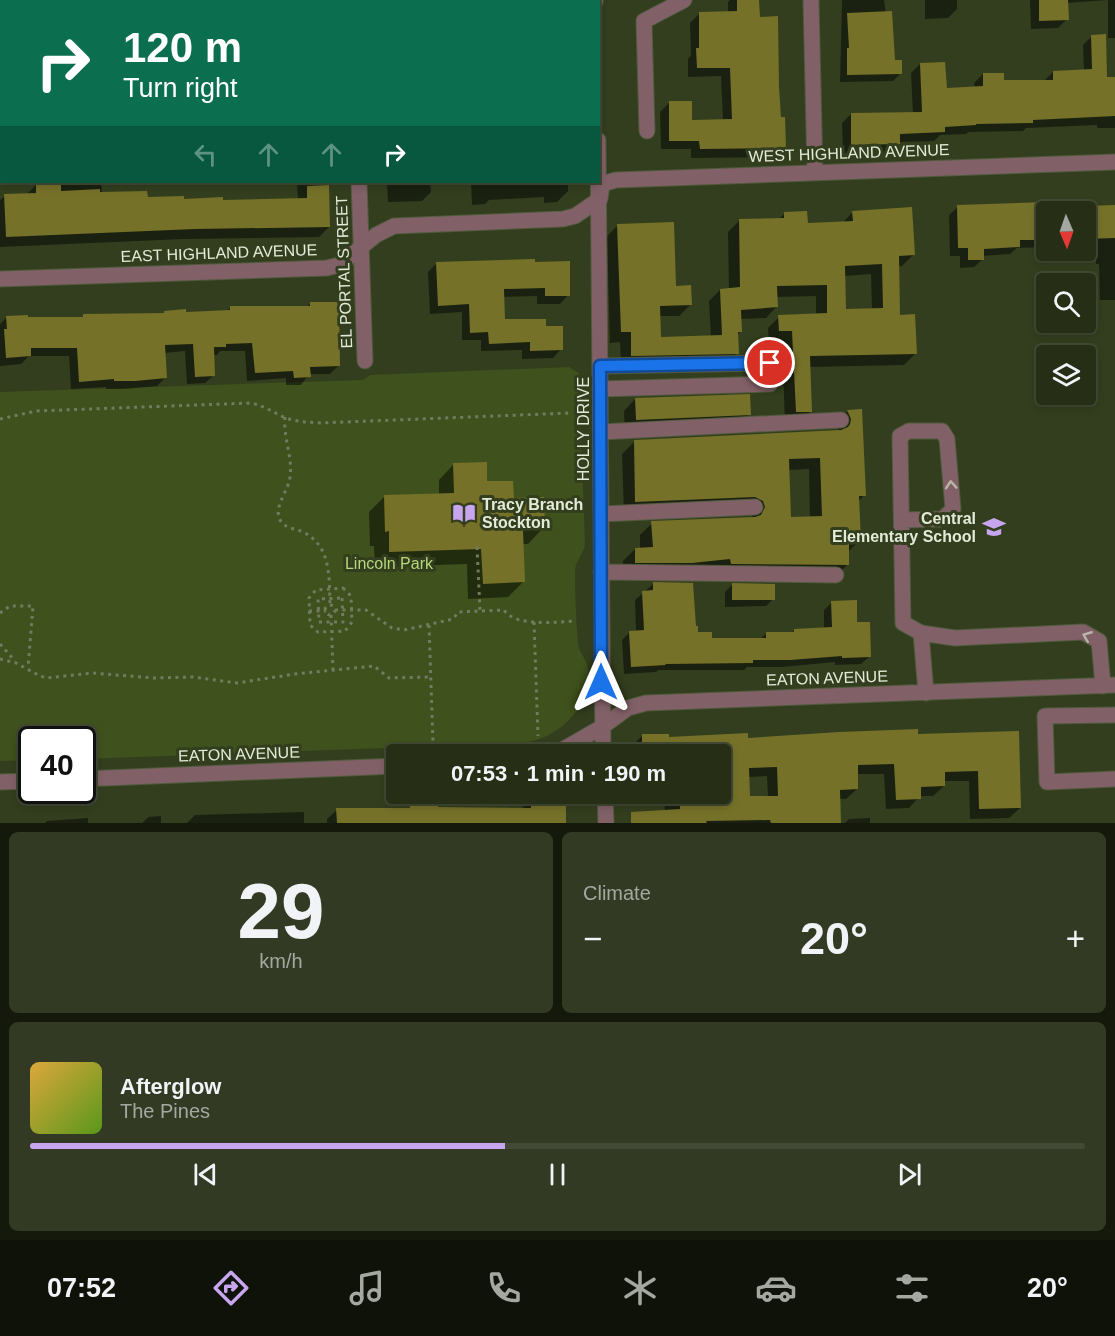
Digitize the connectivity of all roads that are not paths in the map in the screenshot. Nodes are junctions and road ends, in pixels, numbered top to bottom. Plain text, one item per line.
1 (684, 0) edge
2 (810, 0) edge
3 (647, 130) dead end
4 (1115, 162) edge
5 (816, 173) junction
6 (359, 183) edge
7 (599, 183) edge
8 (600, 200) junction
9 (361, 248) junction
10 (0, 279) edge
11 (366, 362) dead end
12 (770, 363) dead end
13 (600, 366) junction
14 (770, 384) dead end
15 (600, 389) junction
16 (841, 420) dead end
17 (601, 432) junction
18 (755, 507) dead end
19 (601, 514) junction
20 (902, 520) junction
21 (601, 572) junction
22 (836, 575) dead end
23 (921, 633) junction
24 (1109, 686) edge
25 (1044, 688) junction
26 (926, 693) junction
27 (1115, 715) edge
28 (1045, 716) junction
29 (602, 727) junction
30 (572, 744) edge
31 (603, 744) edge
32 (386, 766) edge
33 (96, 778) edge
34 (1115, 780) edge
35 (18, 781) edge
36 (0, 782) edge
37 (605, 804) edge
38 (606, 823) edge

1 - 3 street
2 - 5 street
4 - 5 street, WEST HIGHLAND AVENUE
5 - 8 street, WEST HIGHLAND AVENUE
6 - 9 street, EL PORTAL STREET
7 - 8 street, HOLLY DRIVE
8 - 9 street, EAST HIGHLAND AVENUE
8 - 13 street, HOLLY DRIVE
9 - 10 street, EAST HIGHLAND AVENUE
9 - 11 street, EL PORTAL STREET
12 - 13 street
13 - 15 street, HOLLY DRIVE
14 - 15 street
15 - 17 street, HOLLY DRIVE
16 - 17 street
17 - 19 street, HOLLY DRIVE
18 - 19 street
19 - 21 street, HOLLY DRIVE
20 -> 20 street
20 - 23 street
21 - 22 street
21 - 29 street, HOLLY DRIVE
24 -> 23 street
23 - 26 street
24 - 25 street, EATON AVENUE
25 - 26 street, EATON AVENUE
25 - 28 street
26 - 29 street, EATON AVENUE
27 - 28 street
28 - 34 street
29 - 30 street, EATON AVENUE
29 - 31 street, HOLLY DRIVE
32 - 33 street, EATON AVENUE
35 - 36 street
37 - 38 street

